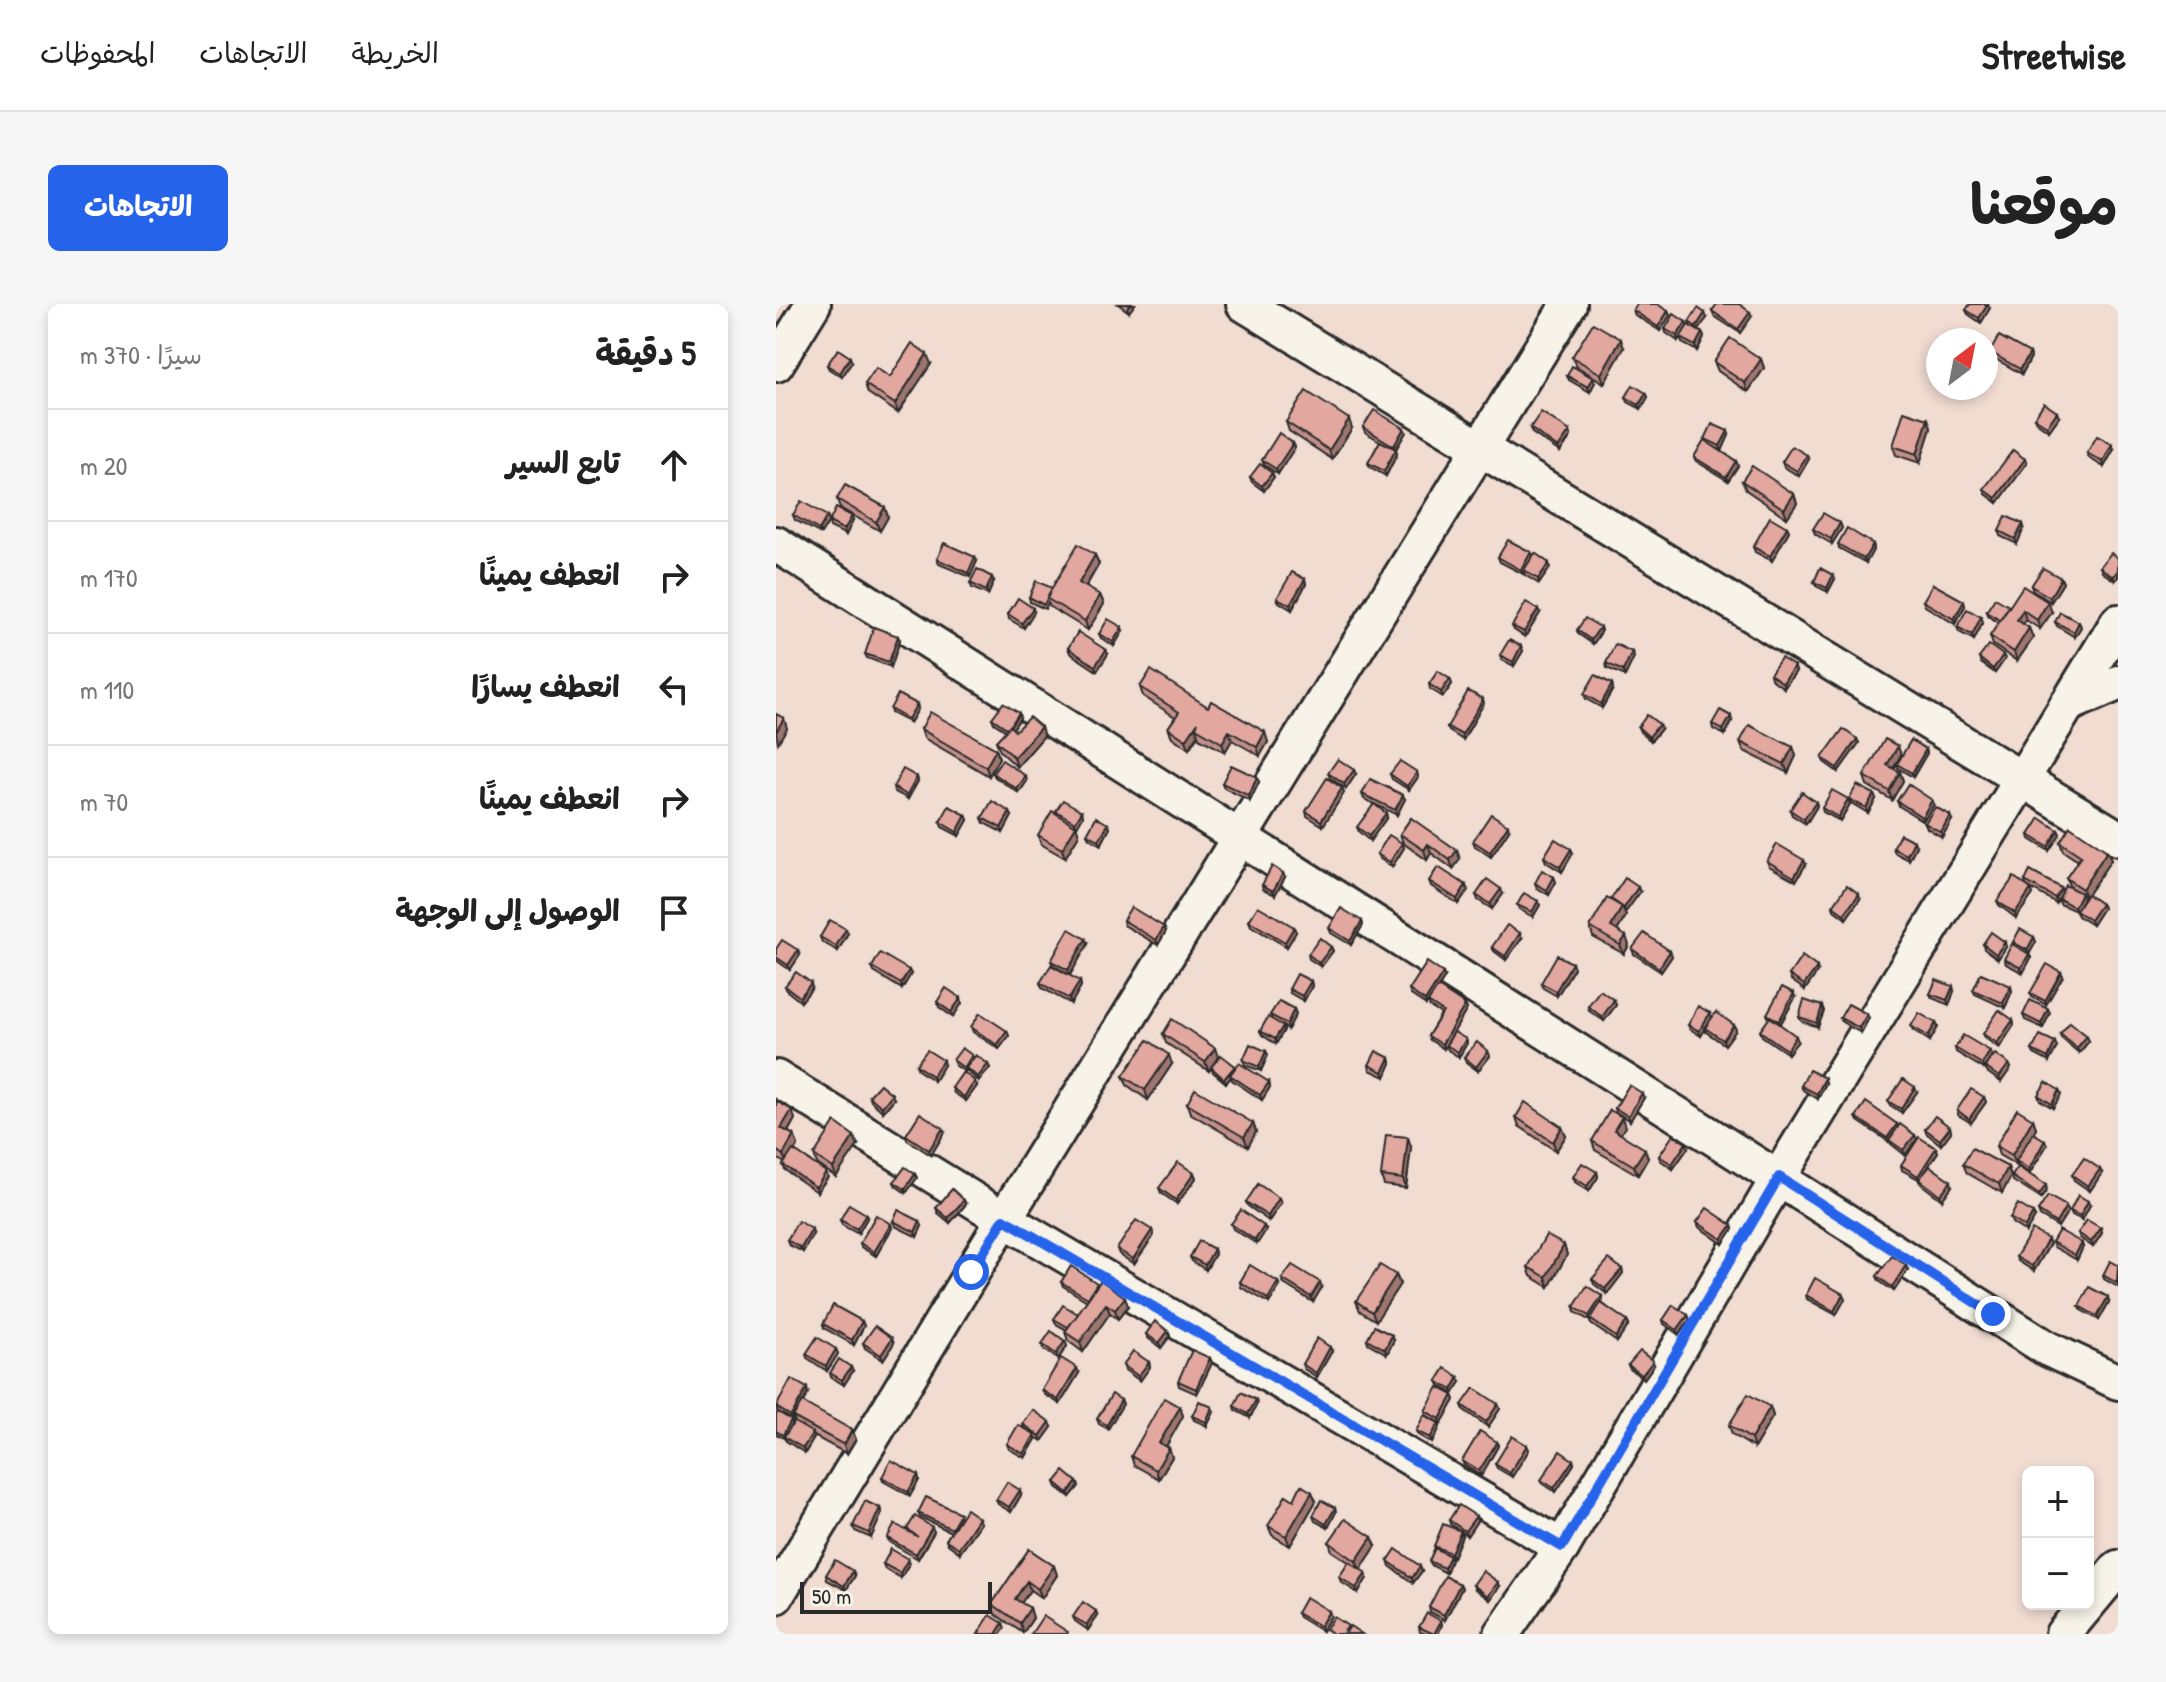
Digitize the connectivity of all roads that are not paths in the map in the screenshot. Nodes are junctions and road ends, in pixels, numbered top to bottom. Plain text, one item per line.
1 (813, 304) edge
2 (1244, 304) edge
3 (1569, 304) edge
4 (776, 364) edge
5 (1480, 451) junction
6 (776, 544) edge
7 (2118, 622) edge
8 (2118, 683) edge
9 (2067, 705) junction
10 (2022, 780) junction
11 (1238, 838) junction
12 (2118, 838) edge
13 (776, 1078) edge
14 (1779, 1177) junction
15 (1004, 1219) junction
16 (2118, 1382) edge
17 (1562, 1547) junction
18 (2118, 1568) edge
19 (776, 1596) edge
20 (1502, 1634) edge
21 (2063, 1634) edge

1 - 4 street
2 - 5 street
3 - 5 street
5 - 10 street
5 - 11 street
6 - 11 street
7 - 9 street
8 - 9 street
9 - 10 street
10 - 12 street
10 - 14 street
11 - 14 street
11 - 15 street
13 - 15 street
14 - 16 street
14 - 17 street
15 - 17 street
15 - 19 street
17 - 20 street
18 - 21 street

